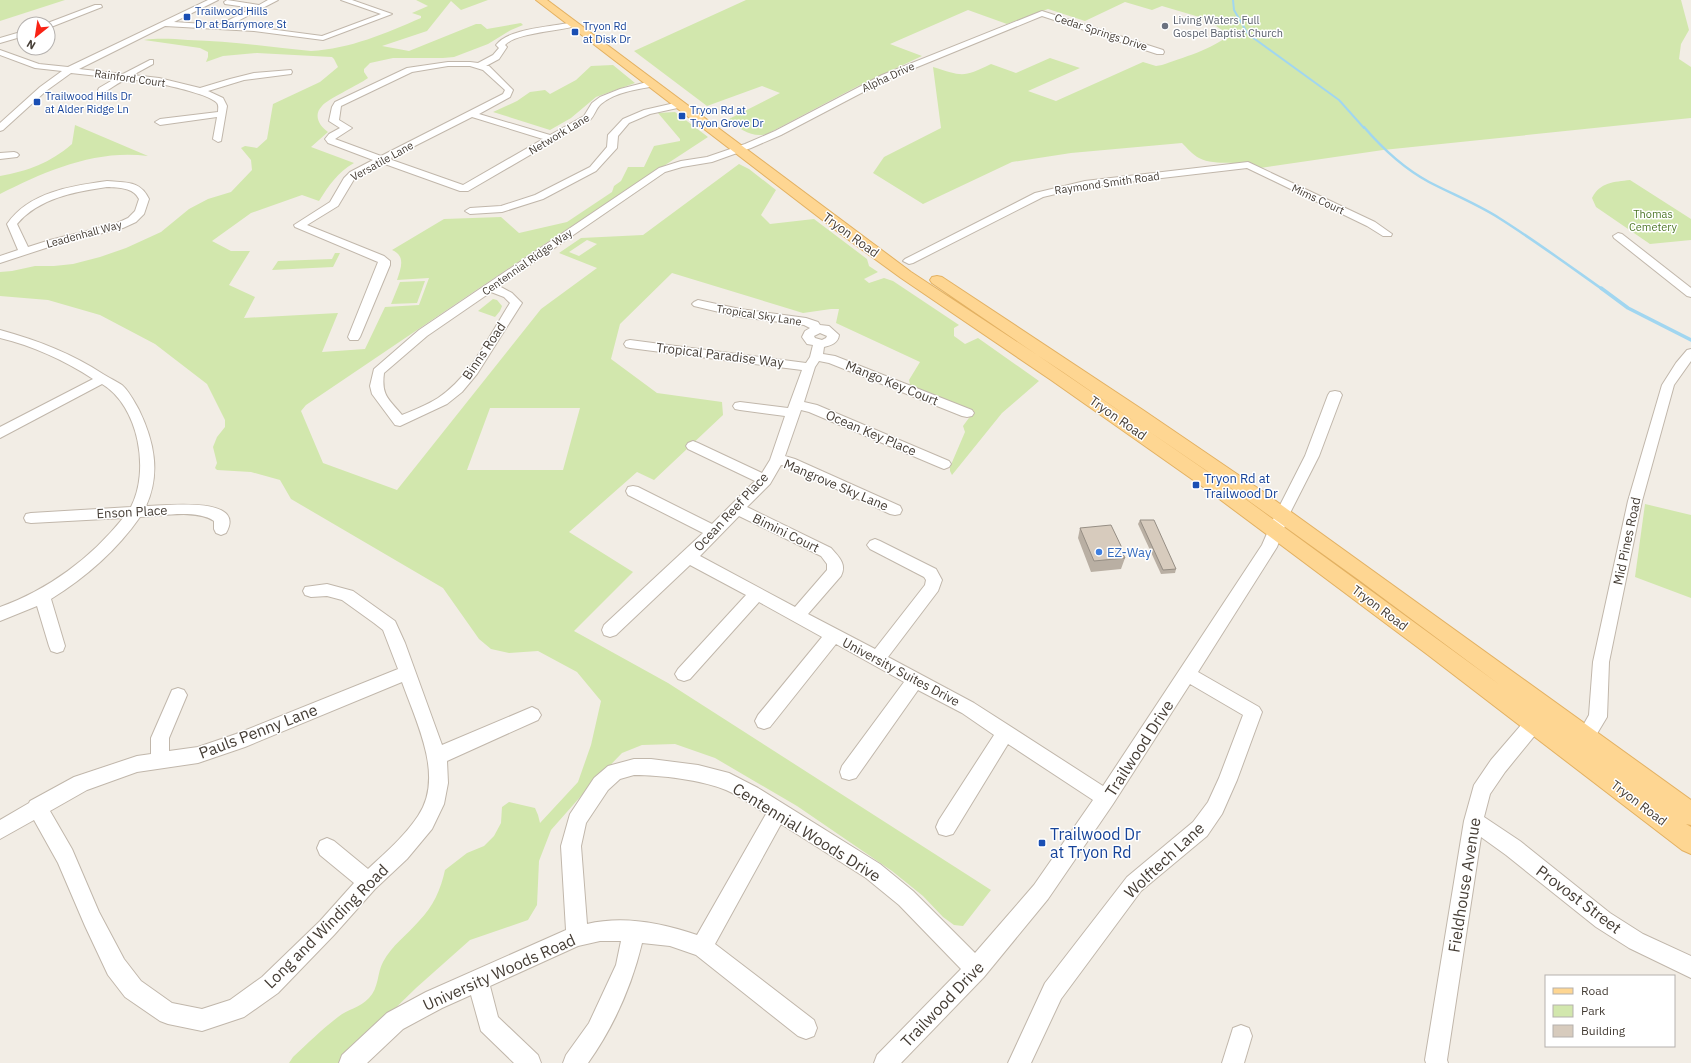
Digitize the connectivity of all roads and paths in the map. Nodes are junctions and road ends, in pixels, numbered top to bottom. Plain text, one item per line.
1 (214, 0) edge
2 (274, 0) edge
3 (345, 0) edge
4 (541, 0) edge
5 (555, 0) edge
6 (228, 2) dead end
7 (260, 6) junction
8 (98, 7) dead end
9 (1042, 13) joint
10 (56, 22) edge
11 (164, 24) junction
12 (573, 24) junction
13 (221, 27) junction
14 (16, 36) edge
15 (0, 42) edge
16 (0, 52) edge
17 (1160, 52) dead end
18 (150, 62) dead end
19 (479, 66) junction
20 (69, 70) junction
21 (288, 72) dead end
22 (123, 77) junction
23 (651, 84) junction
24 (102, 90) dead end
25 (201, 91) junction
26 (679, 105) junction
27 (17, 112) junction
28 (0, 114) edge
29 (221, 114) junction
30 (471, 114) junction
31 (160, 122) dead end
32 (0, 128) edge
33 (552, 138) junction
34 (218, 139) dead end
35 (743, 148) junction
36 (14, 155) dead end
37 (0, 156) edge
38 (381, 159) junction
39 (1248, 166) joint
40 (470, 211) dead end
41 (12, 224) junction
42 (0, 227) edge
43 (1388, 234) dead end
44 (1618, 236) dead end
45 (24, 251) junction
46 (0, 260) edge
47 (909, 261) junction
48 (491, 287) junction
49 (1691, 294) edge
50 (698, 304) dead end
51 (817, 329) junction
52 (0, 334) edge
53 (354, 337) dead end
54 (630, 344) dead end
55 (1691, 353) edge
56 (814, 356) junction
57 (102, 379) junction
58 (1335, 395) dead end
59 (740, 406) dead end
60 (795, 409) junction
61 (967, 413) dead end
62 (400, 422) joint
63 (0, 433) edge
64 (693, 446) dead end
65 (777, 460) junction
66 (944, 464) dead end
67 (765, 480) junction
68 (634, 491) dead end
69 (738, 509) junction
70 (895, 510) dead end
71 (135, 512) junction
72 (31, 518) dead end
73 (1279, 523) junction
74 (221, 528) dead end
75 (714, 532) junction
76 (875, 545) dead end
77 (689, 557) junction
78 (311, 591) dead end
79 (758, 593) junction
80 (42, 596) junction
81 (0, 614) edge
82 (797, 616) junction
83 (610, 630) dead end
84 (833, 636) junction
85 (57, 646) dead end
86 (877, 659) junction
87 (407, 673) junction
88 (684, 674) dead end
89 (1187, 674) junction
90 (916, 679) junction
91 (178, 695) dead end
92 (532, 714) dead end
93 (764, 721) dead end
94 (1534, 724) junction
95 (1006, 732) junction
96 (1586, 736) junction
97 (437, 756) junction
98 (160, 760) junction
99 (849, 772) dead end
100 (1106, 798) junction
101 (38, 807) junction
102 (778, 812) junction
103 (1691, 814) edge
104 (1474, 821) junction
105 (946, 827) dead end
106 (0, 830) edge
107 (1691, 842) edge
108 (327, 848) dead end
109 (368, 882) junction
110 (634, 931) junction
111 (577, 936) junction
112 (702, 947) junction
113 (1691, 967) edge
114 (976, 968) junction
115 (478, 980) junction
116 (806, 1028) dead end
117 (1241, 1036) dead end
118 (350, 1063) edge
119 (530, 1063) edge
120 (574, 1063) edge
121 (885, 1063) edge
122 (1019, 1063) edge
123 (1233, 1063) edge
124 (1437, 1063) edge

1 - 11 street
2 - 7 street
3 - 13 street
4 - 12 main road, Tryon Road
5 - 35 main road, Tryon Road
6 - 7 street
7 - 13 street
8 - 10 street
9 - 17 street, Cedar Springs Drive
9 - 35 street, Alpha Drive
11 - 13 street
11 - 20 street
12 - 19 street
12 - 23 main road, Tryon Road
14 - 15 street
16 - 20 street, Rainford Court
18 - 22 street
19 - 30 street, Versatile Lane
19 - 38 street
20 - 22 street, Rainford Court
20 - 27 street
21 - 25 street
22 - 24 street
22 - 25 street, Rainford Court
23 - 26 main road, Tryon Road
23 - 33 street, Network Lane
25 - 29 street, Rainford Court
26 - 35 main road, Tryon Road
26 - 40 street
27 - 28 street
27 - 32 street
29 - 31 street
29 - 34 street, Rainford Court
30 - 33 street
30 - 38 street, Versatile Lane
33 - 38 street, Network Lane
35 - 47 main road, Tryon Road
35 - 48 street, Centennial Ridge Way
35 - 73 main road, Tryon Road
36 - 37 street
38 - 53 street, Versatile Lane
39 - 43 street, Mims Court
39 - 47 street, Raymond Smith Road
41 - 42 street
41 - 45 street
41 - 45 street, Leadenhall Way
44 - 49 street
45 - 46 street, Leadenhall Way
47 - 73 main road, Tryon Road
48 - 62 street, Centennial Ridge Way
48 - 62 street, Binns Road
50 - 51 street, Tropical Sky Lane
51 - 56 street
51 - 56 street, Tropical Sky Lane
52 - 57 street
54 - 56 street, Tropical Paradise Way
55 - 96 street, Mid Pines Road
56 - 60 street, Ocean Reef Place
56 - 61 street, Mango Key Court
57 - 63 street
57 - 71 street
58 - 73 street, Trailwood Drive
59 - 60 street, Ocean Key Place
60 - 65 street, Ocean Reef Place
60 - 66 street, Ocean Key Place
64 - 67 street
65 - 67 street, Ocean Reef Place
65 - 70 street, Mangrove Sky Lane
67 - 69 street, Ocean Reef Place
68 - 75 street
69 - 75 street, Ocean Reef Place
69 - 82 street, Bimini Court
71 - 72 street, Enson Place
71 - 74 street, Enson Place
71 - 80 street
73 - 89 street, Trailwood Drive
73 - 94 main road, Tryon Road
73 - 96 main road, Tryon Road
75 - 77 street, Ocean Reef Place
76 - 86 street
77 - 79 street, University Suites Drive
77 - 83 street, Ocean Reef Place
78 - 87 street, Long and Winding Road
79 - 82 street, University Suites Drive
79 - 88 street
80 - 81 street
80 - 85 street
82 - 84 street, University Suites Drive
84 - 86 street, University Suites Drive
84 - 93 street
86 - 90 street, University Suites Drive
87 - 97 street, Long and Winding Road
87 - 98 street, Pauls Penny Lane
89 - 100 street, Trailwood Drive
89 - 122 street, Wolftech Lane
90 - 95 street, University Suites Drive
90 - 99 street
91 - 98 street
92 - 97 street
94 - 104 street, Fieldhouse Avenue
94 - 107 main road, Tryon Road
95 - 100 street, University Suites Drive
95 - 105 street
96 - 103 main road, Tryon Road
97 - 109 street, Long and Winding Road
98 - 101 street, Pauls Penny Lane
100 - 114 street, Trailwood Drive
101 - 106 street, Pauls Penny Lane
101 - 109 street, Long and Winding Road
102 - 111 street, Centennial Woods Drive
102 - 112 street
102 - 114 street, Centennial Woods Drive
104 - 113 street, Provost Street
104 - 124 street, Fieldhouse Avenue
108 - 109 street
110 - 111 street, University Woods Road
110 - 112 street, University Woods Road
110 - 120 street
111 - 115 street, University Woods Road
112 - 116 street, University Woods Road
114 - 121 street, Trailwood Drive
115 - 118 street, University Woods Road
115 - 119 street
117 - 123 street

